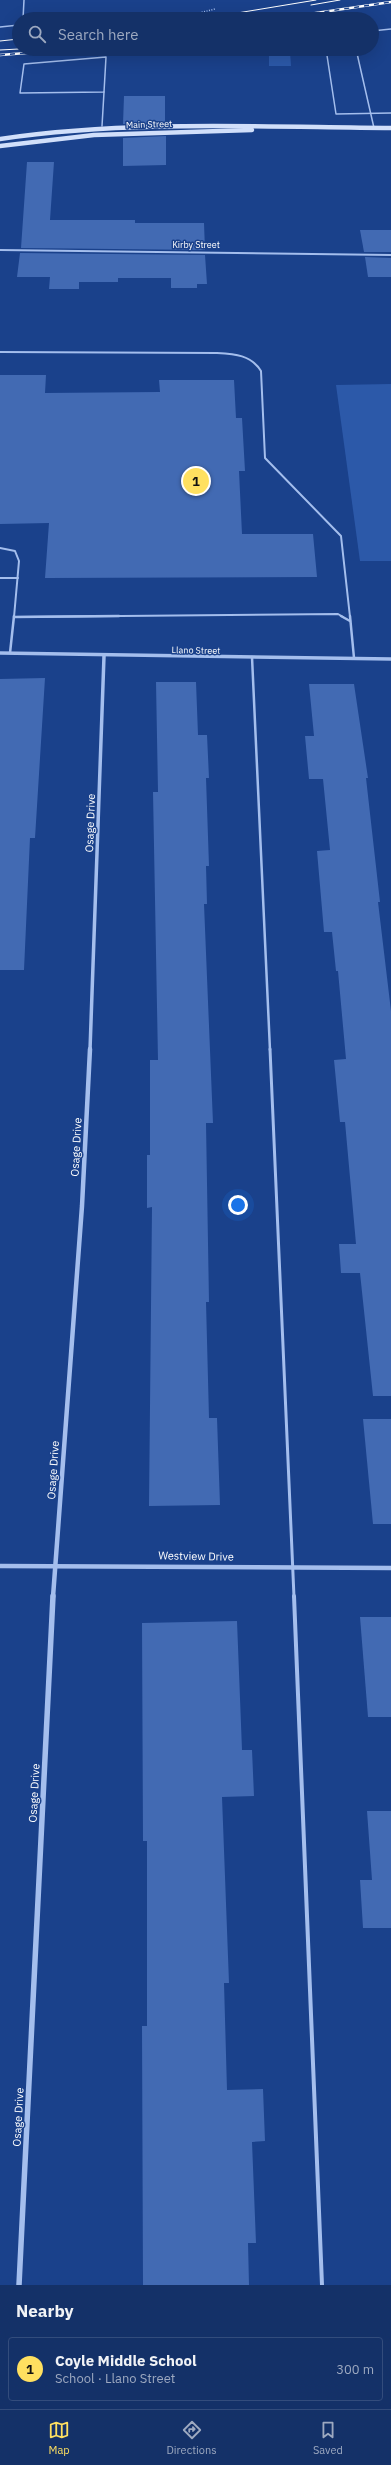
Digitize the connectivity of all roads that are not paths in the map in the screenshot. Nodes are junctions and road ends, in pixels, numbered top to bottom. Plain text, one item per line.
1 (24, 0) edge
2 (23, 12) edge
3 (12, 26) edge
4 (0, 27) edge
5 (391, 29) edge
6 (379, 30) edge
7 (327, 56) edge
8 (358, 56) edge
9 (104, 92) junction
10 (391, 113) edge
11 (371, 114) junction
12 (102, 126) junction
13 (299, 127) junction
14 (374, 128) junction
15 (391, 128) edge
16 (0, 139) edge
17 (0, 146) edge
18 (0, 250) edge
19 (391, 255) edge
20 (0, 352) edge
21 (0, 548) edge
22 (0, 578) edge
23 (18, 578) junction
24 (14, 617) junction
25 (350, 621) junction
26 (0, 653) edge
27 (10, 653) junction
28 (104, 656) junction
29 (252, 657) junction
30 (354, 658) junction
31 (391, 659) edge
32 (54, 1565) junction
33 (0, 1566) edge
34 (293, 1567) junction
35 (391, 1568) edge
36 (19, 2285) edge
37 (322, 2285) edge

1 - 2 lane
3 - 4 lane
5 - 6 lane
7 - 11 lane
8 - 11 lane
9 - 9 lane
9 - 12 lane
10 - 11 lane
11 - 14 lane
12 - 13 street, Main Street
12 - 16 street, Main Street
13 - 14 street, Main Street
13 - 17 street, Main Street
14 - 15 street, Main Street
18 - 19 street, Kirby Street
20 - 25 lane
21 - 23 lane
22 - 23 lane
23 - 24 lane
24 - 25 lane
24 - 27 lane
25 - 30 lane
26 - 27 street, Llano Street
27 - 28 street, Llano Street
28 - 29 street, Llano Street
28 - 32 street, Osage Drive
29 - 30 street, Llano Street
29 - 34 lane
30 - 31 street, Llano Street
32 - 33 street, Westview Drive
32 - 34 street, Westview Drive
32 - 36 street, Osage Drive
34 - 35 street, Westview Drive
34 - 37 lane

